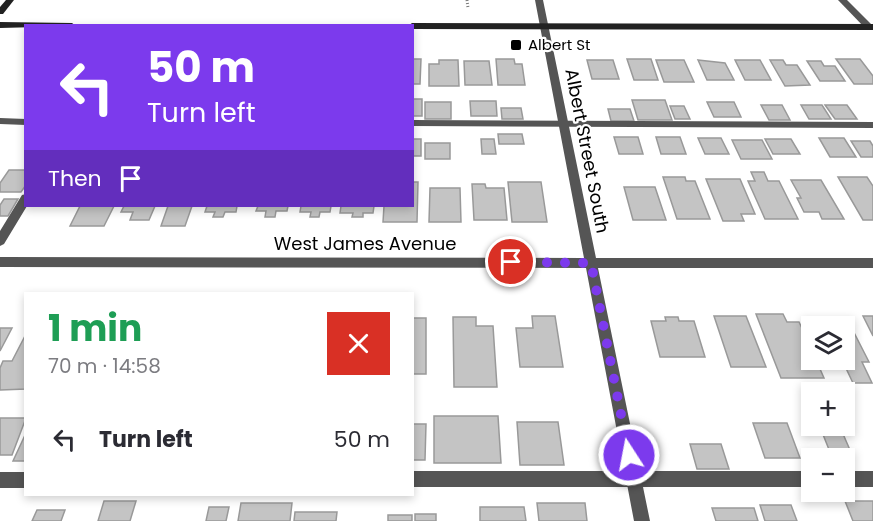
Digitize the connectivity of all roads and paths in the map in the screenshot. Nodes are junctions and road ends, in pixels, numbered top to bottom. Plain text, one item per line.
1 (10, 0) edge
2 (467, 0) edge
3 (539, 0) edge
4 (842, 0) edge
5 (468, 8) dead end
6 (0, 12) edge
7 (0, 25) edge
8 (24, 25) edge
9 (414, 26) edge
10 (544, 26) junction
11 (871, 27) edge
12 (0, 121) edge
13 (24, 122) edge
14 (414, 123) edge
15 (564, 124) junction
16 (873, 125) edge
17 (24, 201) edge
18 (0, 241) edge
19 (0, 262) edge
20 (591, 263) junction
21 (873, 263) edge
22 (414, 479) edge
23 (633, 479) junction
24 (801, 479) edge
25 (855, 479) edge
26 (873, 479) edge
27 (0, 480) edge
28 (24, 480) edge
29 (642, 521) edge

1 - 6 main road
2 - 5 path
3 - 10 street, Albert Street South
4 - 11 street
7 - 8 main road
9 - 10 main road
10 - 11 main road
10 - 15 street, Albert Street South
12 - 13 street
14 - 15 street
15 - 16 street
15 - 20 street, Albert Street South
17 - 18 street
19 - 20 street, West James Avenue
20 - 21 street, West James Avenue
20 - 23 street, Albert Street South
22 - 23 street
23 - 24 street
23 - 29 street, Albert Street South
25 - 26 street
27 - 28 street

